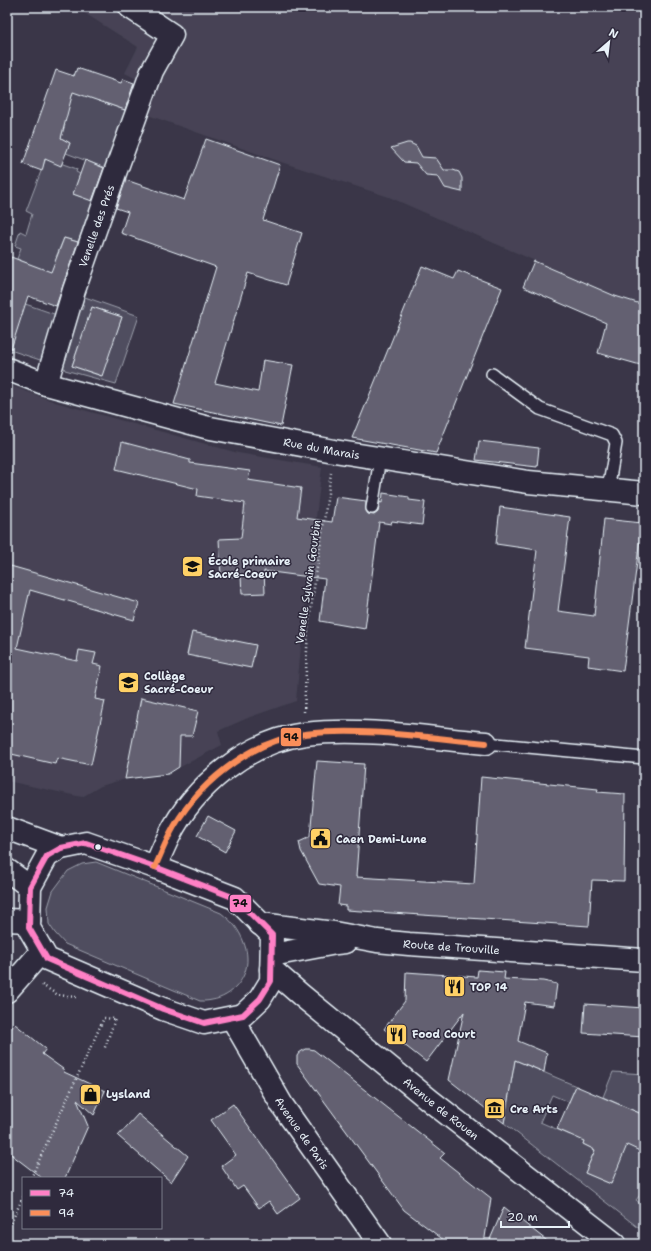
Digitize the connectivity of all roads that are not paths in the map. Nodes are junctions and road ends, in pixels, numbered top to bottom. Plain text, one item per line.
1 (130, 7) edge
2 (7, 369) edge
3 (492, 374) dead end
4 (46, 384) junction
5 (380, 458) junction
6 (608, 490) junction
7 (644, 493) edge
8 (372, 508) dead end
9 (486, 743) joint
10 (644, 758) edge
11 (7, 828) edge
12 (61, 848) junction
13 (155, 866) junction
14 (7, 870) edge
15 (30, 887) junction
16 (7, 920) edge
17 (29, 921) junction
18 (260, 924) junction
19 (377, 941) junction
20 (42, 951) junction
21 (644, 960) edge
22 (272, 962) junction
23 (7, 991) edge
24 (232, 1018) junction
25 (380, 1244) edge
26 (615, 1244) edge

1 - 4 main road, Venelle des Prés
2 - 4 main road, Rue du Marais
3 - 6 lane
4 - 5 main road, Rue du Marais
5 - 6 main road, Rue du Marais
5 - 8 lane
6 - 7 main road, Rue du Marais
9 - 10 lane
9 - 13 main road
11 - 12 main road
12 - 13 main road
12 - 15 main road
13 - 18 main road
14 - 15 main road
15 - 17 main road
16 - 17 main road
17 - 20 main road
18 - 19 main road, Route de Trouville
18 - 22 main road
19 - 21 main road, Route de Trouville
19 - 22 main road
20 - 23 main road
20 - 24 main road
22 - 24 main road
22 - 26 main road, Avenue de Rouen
24 - 25 main road, Avenue de Paris

